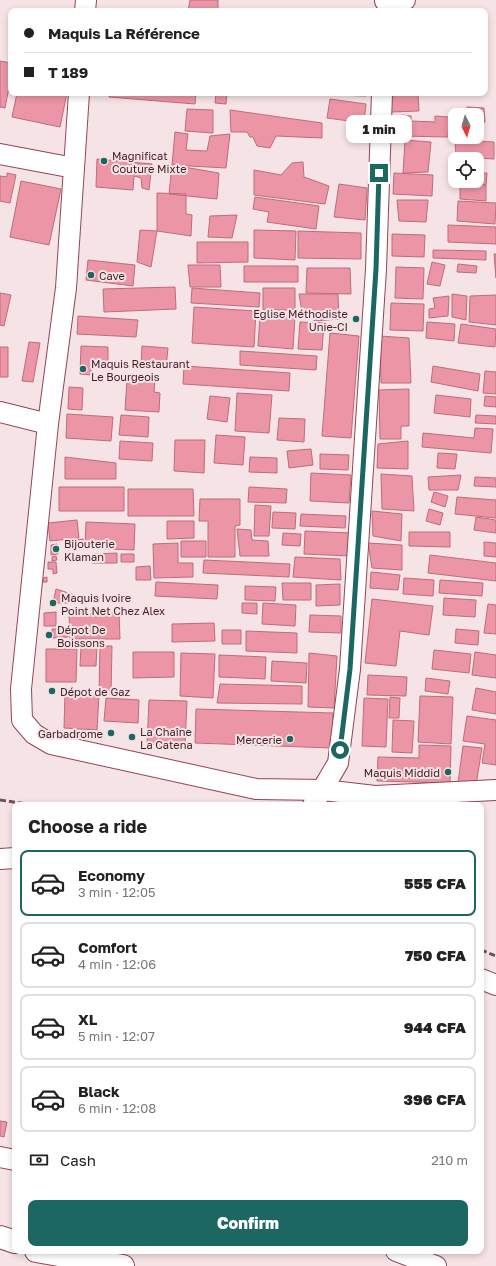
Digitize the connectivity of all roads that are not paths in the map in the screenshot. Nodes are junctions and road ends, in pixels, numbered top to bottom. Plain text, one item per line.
1 (405, 0) edge
2 (385, 4) edge
3 (80, 96) edge
4 (382, 96) edge
5 (0, 154) edge
6 (74, 168) junction
7 (0, 412) edge
8 (48, 424) junction
9 (496, 790) edge
10 (318, 798) edge
11 (12, 858) edge
12 (0, 859) edge
13 (484, 980) edge
14 (496, 985) edge
15 (0, 1157) edge
16 (12, 1159) edge
17 (0, 1237) edge
18 (12, 1241) edge
19 (0, 1247) edge
20 (12, 1249) edge
21 (59, 1254) edge
22 (404, 1254) edge
23 (124, 1266) edge
24 (436, 1266) edge

1 - 2 street
3 - 6 street
4 - 10 street
5 - 6 street
6 - 8 street
7 - 8 street
8 - 10 street
9 - 10 street
11 - 12 street
13 - 14 street
15 - 16 street
17 - 18 main road
19 - 20 main road
21 - 23 main road
22 - 24 street

